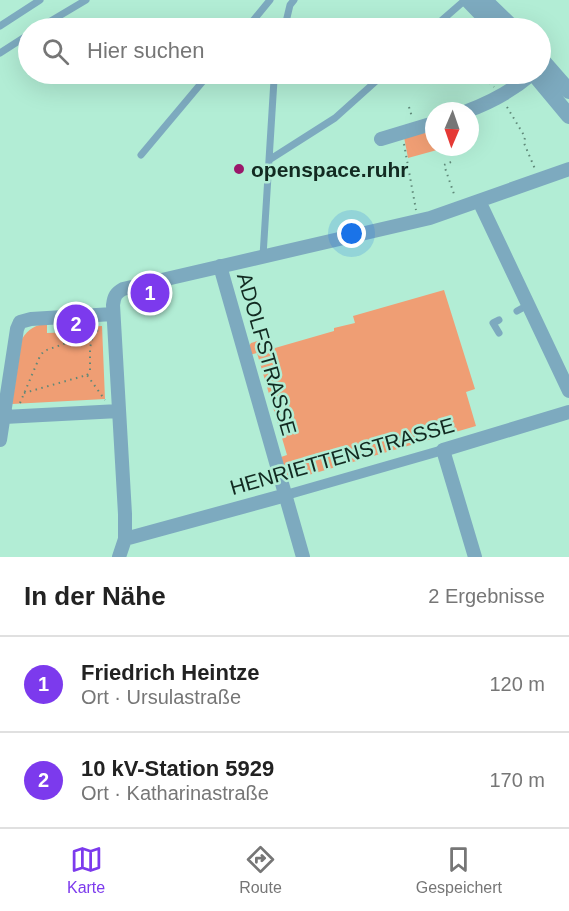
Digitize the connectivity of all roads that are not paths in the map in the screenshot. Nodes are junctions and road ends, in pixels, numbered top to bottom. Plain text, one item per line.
1 (40, 0) edge
2 (86, 0) edge
3 (270, 0) edge
4 (294, 0) edge
5 (466, 0) edge
6 (484, 0) edge
7 (56, 18) edge
8 (255, 18) edge
9 (287, 18) edge
10 (445, 18) edge
11 (490, 18) edge
12 (496, 18) edge
13 (0, 26) edge
14 (18, 41) edge
15 (0, 52) edge
16 (551, 71) edge
17 (201, 84) edge
18 (274, 84) edge
19 (373, 84) edge
20 (520, 84) edge
21 (542, 84) edge
22 (569, 91) edge
23 (479, 106) edge
24 (569, 116) edge
25 (425, 126) edge
26 (381, 139) dead end
27 (141, 155) dead end
28 (269, 160) junction
29 (568, 171) edge
30 (479, 201) junction
31 (263, 256) junction
32 (220, 266) junction
33 (113, 317) junction
34 (499, 320) dead end
35 (498, 333) dead end
36 (569, 391) edge
37 (116, 412) junction
38 (569, 412) edge
39 (4, 417) junction
40 (0, 440) edge
41 (443, 450) junction
42 (286, 495) junction
43 (125, 539) junction
44 (119, 557) edge
45 (303, 557) edge
46 (475, 557) edge

1 - 13 lane
2 - 7 lane
3 - 8 lane
4 - 9 lane
5 - 10 lane
5 - 11 street
6 - 12 street
14 - 15 lane
16 - 22 street
17 - 27 lane
18 - 28 lane
19 - 28 lane
20 - 23 street
21 - 24 street
25 - 26 street
28 - 31 lane
29 - 30 street
30 - 31 street
30 - 36 street
31 - 32 street
32 - 33 street
32 - 42 street, ADOLFSTRASSE
33 - 37 street
33 - 39 street
34 - 35 lane
37 - 39 street
37 - 43 street
38 - 41 street, HENRIETTENSTRASSE
39 - 40 street
41 - 42 street, HENRIETTENSTRASSE
41 - 46 street
42 - 43 street, HENRIETTENSTRASSE
42 - 45 street, ADOLFSTRASSE
43 - 44 street

